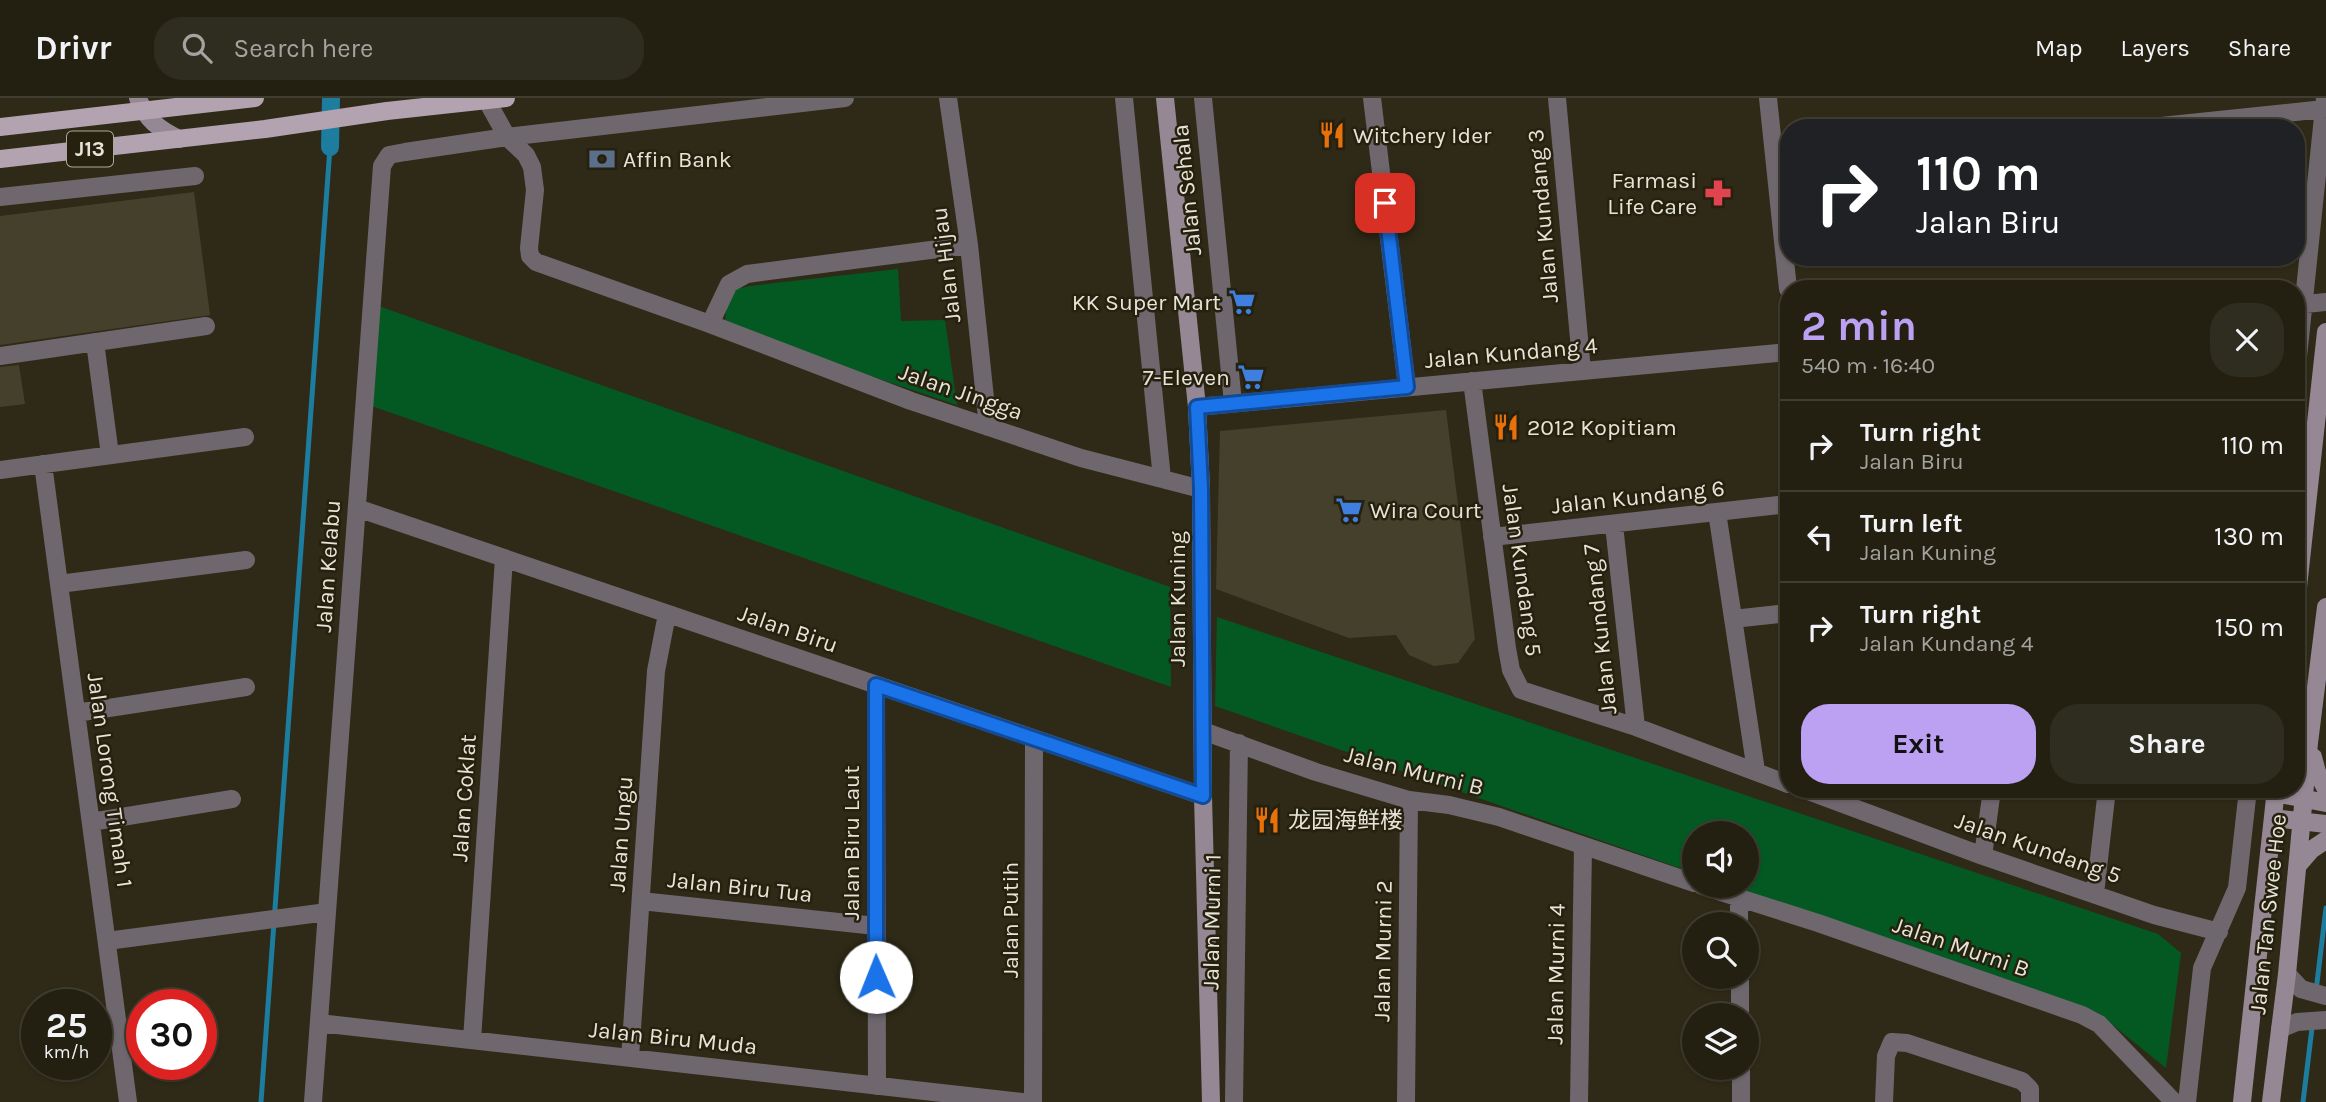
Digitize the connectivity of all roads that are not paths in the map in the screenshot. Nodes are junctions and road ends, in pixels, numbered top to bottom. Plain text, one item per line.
1 (255, 98) edge
2 (506, 98) edge
3 (845, 98) edge
4 (948, 98) edge
5 (1124, 98) edge
6 (1165, 98) edge
7 (1203, 98) edge
8 (1372, 98) edge
9 (1557, 98) edge
10 (1768, 98) edge
11 (487, 101) junction
12 (198, 102) edge
13 (2324, 103) edge
14 (141, 104) edge
15 (2208, 119) edge
16 (0, 127) edge
17 (507, 137) junction
18 (179, 139) junction
19 (0, 159) edge
20 (1780, 164) edge
21 (195, 176) dead end
22 (0, 197) edge
23 (969, 245) junction
24 (2305, 262) edge
25 (2326, 302) edge
26 (2305, 304) edge
27 (710, 324) junction
28 (206, 326) dead end
29 (2326, 332) edge
30 (95, 342) junction
31 (1780, 353) edge
32 (0, 356) edge
33 (1582, 371) junction
34 (1472, 381) junction
35 (1407, 387) junction
36 (1233, 403) junction
37 (1197, 407) junction
38 (988, 427) junction
39 (244, 437) dead end
40 (110, 455) junction
41 (43, 464) junction
42 (0, 470) edge
43 (1162, 479) junction
44 (1201, 489) junction
45 (1780, 505) edge
46 (357, 508) junction
47 (1717, 512) junction
48 (2305, 523) edge
49 (1614, 525) junction
50 (1492, 537) junction
51 (504, 558) junction
52 (246, 560) dead end
53 (59, 584) junction
54 (2326, 607) edge
55 (667, 614) junction
56 (1780, 614) edge
57 (1733, 619) junction
58 (876, 685) junction
59 (246, 687) dead end
60 (76, 713) junction
61 (1636, 727) junction
62 (1203, 731) junction
63 (1034, 739) junction
64 (1239, 743) junction
65 (2309, 743) junction
66 (1756, 771) junction
67 (1780, 781) edge
68 (2326, 789) edge
69 (1203, 796) junction
70 (1827, 798) edge
71 (1991, 798) edge
72 (2106, 798) edge
73 (2247, 798) edge
74 (2275, 798) edge
75 (2299, 798) edge
76 (232, 799) dead end
77 (1409, 800) junction
78 (2305, 800) junction
79 (2326, 803) edge
80 (2273, 818) junction
81 (2304, 820) junction
82 (91, 822) junction
83 (2326, 824) edge
84 (2326, 840) edge
85 (1583, 846) junction
86 (1983, 856) junction
87 (2298, 865) junction
88 (1682, 879) edge
89 (2095, 894) junction
90 (1736, 898) edge
91 (1739, 899) junction
92 (641, 901) junction
93 (327, 912) junction
94 (1739, 912) edge
95 (876, 926) junction
96 (2219, 932) junction
97 (107, 941) junction
98 (2287, 974) junction
99 (2326, 996) edge
100 (2326, 1020) edge
101 (319, 1023) junction
102 (2280, 1029) junction
103 (472, 1040) junction
104 (630, 1058) junction
105 (1741, 1080) edge
106 (877, 1086) junction
107 (2029, 1094) edge
108 (128, 1102) edge
109 (313, 1102) edge
110 (1022, 1102) edge
111 (1032, 1102) edge
112 (1211, 1102) edge
113 (1234, 1102) edge
114 (1406, 1102) edge
115 (1579, 1102) edge
116 (1741, 1102) edge
117 (1884, 1102) edge
118 (2175, 1102) edge
119 (2187, 1102) edge
120 (2242, 1102) edge
121 (2271, 1102) edge

1 - 12 main road, J13
2 - 11 main road, J13
3 - 17 street, Jalan Kelabu
4 - 23 street, Jalan Hijau
5 - 43 street
6 - 37 main road, Jalan Kuning
7 - 36 street, Jalan Sehala
8 - 35 street
9 - 33 street, Jalan Kundang 3
10 - 20 street
11 - 17 street, Jalan Jingga
11 - 18 main road, J13
12 - 14 main road, J13
13 - 15 street
13 - 24 street
14 - 16 main road, J13
14 - 18 main road
17 - 27 street, Jalan Jingga
17 - 46 street, Jalan Kelabu
18 - 19 main road, J13
21 - 22 street
23 - 27 street
23 - 38 street, Jalan Hijau
25 - 26 street
27 - 38 street, Jalan Jingga
28 - 30 street
29 - 48 main road
30 - 32 street
30 - 40 street
31 - 33 street, Jalan Kundang 4
33 - 34 street, Jalan Kundang 4
34 - 35 street, Jalan Kundang 4
34 - 50 street, Jalan Kundang 5
35 - 36 street, Jalan Kundang 4
36 - 37 street, Jalan Kundang 4
37 - 44 main road, Jalan Kuning
38 - 43 street, Jalan Jingga
39 - 40 street
40 - 41 street
41 - 42 street
41 - 53 street, Jalan Lorong Timah 1
43 - 44 street, Jalan Jingga
44 - 62 main road, Jalan Kuning
45 - 47 street, Jalan Kundang 6
46 - 51 street, Jalan Biru
46 - 93 street, Jalan Kelabu
47 - 49 street, Jalan Kundang 6
47 - 57 street
49 - 50 street, Jalan Kundang 6
49 - 61 street, Jalan Kundang 7
50 - 61 street, Jalan Kundang 5
51 - 55 street, Jalan Biru
51 - 103 street, Jalan Coklat
52 - 53 street
53 - 60 street, Jalan Lorong Timah 1
54 - 65 main road, Jalan Tan Swee Hoe
55 - 58 street, Jalan Biru
55 - 92 street, Jalan Ungu
56 - 57 street
57 - 66 street
58 - 63 street, Jalan Biru
58 - 95 street, Jalan Biru Laut
59 - 60 street
60 - 82 street, Jalan Lorong Timah 1
61 - 66 street, Jalan Kundang 5
62 - 64 street, Jalan Murni B
62 - 69 main road, Jalan Kuning
63 - 69 street, Jalan Biru
63 - 111 street, Jalan Putih
64 - 77 street, Jalan Murni B
64 - 113 street, Jalan Murni 1
65 - 68 main road
65 - 78 main road, Jalan Tan Swee Hoe
66 - 67 street, Jalan Kundang 5
69 - 112 main road, Jalan Kuning
70 - 86 street, Jalan Kundang 5
71 - 86 street
72 - 89 street
73 - 96 street
74 - 80 main road, Jalan Tan Swee Hoe
75 - 78 main road
76 - 82 street
77 - 85 street, Jalan Murni B
77 - 114 street, Jalan Murni 2
78 - 79 main road
78 - 81 main road, Jalan Tan Swee Hoe
80 - 81 main road
80 - 120 main road, Jalan Tan Swee Hoe
81 - 83 main road
81 - 87 main road, Jalan Tan Swee Hoe
82 - 97 street, Jalan Lorong Timah 1
84 - 87 main road
85 - 88 street, Jalan Murni B
85 - 115 street, Jalan Murni 4
86 - 89 street, Jalan Kundang 5
87 - 98 main road, Jalan Tan Swee Hoe
89 - 96 street, Jalan Kundang 5
90 - 91 street, Jalan Murni B
91 - 94 street
91 - 118 street, Jalan Murni B
92 - 95 street, Jalan Biru Tua
92 - 104 street, Jalan Ungu
93 - 97 street
93 - 101 street, Jalan Kelabu
95 - 106 street, Jalan Biru Laut
96 - 119 street
97 - 108 street, Jalan Lorong Timah 1
98 - 99 street
98 - 102 main road, Jalan Tan Swee Hoe
100 - 102 street
101 - 103 street, Jalan Biru Muda
101 - 109 street, Jalan Kelabu
102 - 121 main road, Jalan Tan Swee Hoe
103 - 104 street, Jalan Biru Muda
104 - 106 street, Jalan Biru Muda
105 - 116 street
106 - 110 street, Jalan Biru Muda
107 - 117 street

